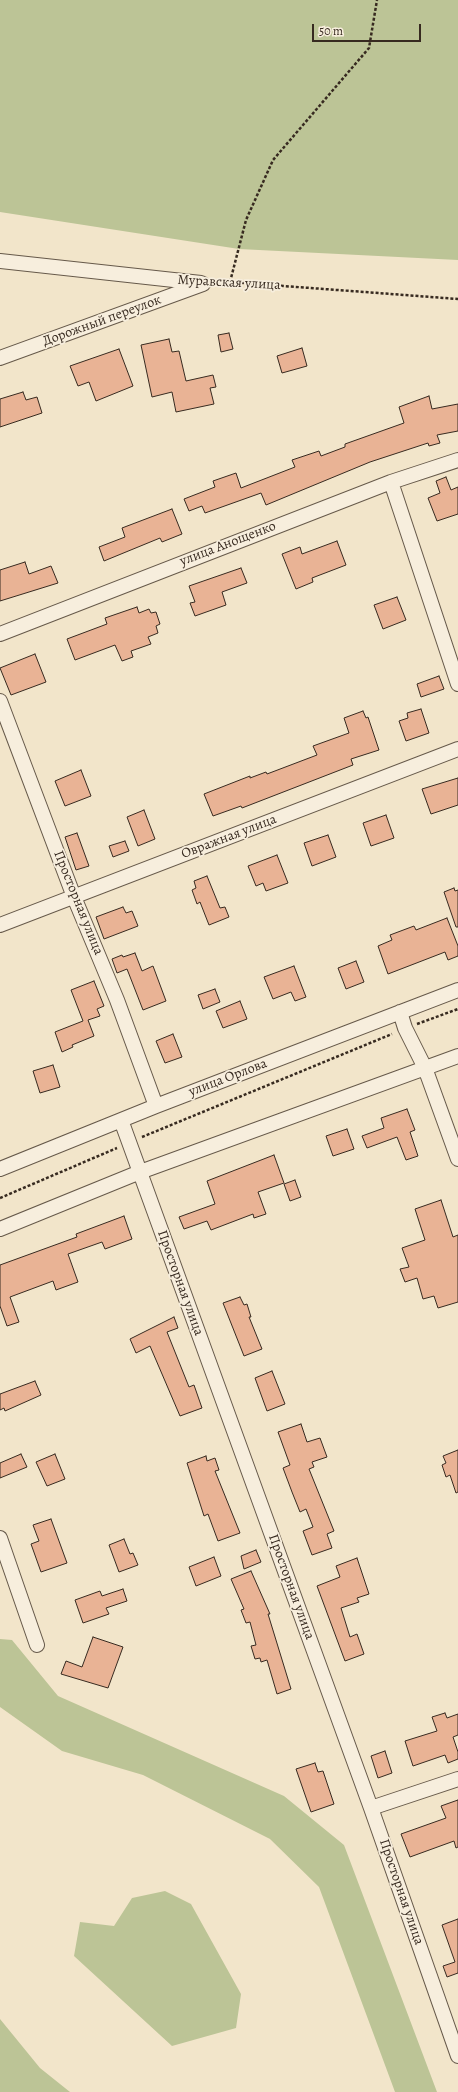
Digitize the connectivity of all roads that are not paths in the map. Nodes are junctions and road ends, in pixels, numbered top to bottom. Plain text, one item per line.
1 (0, 261) edge
2 (204, 284) joint
3 (0, 358) edge
4 (458, 460) edge
5 (391, 482) junction
6 (0, 634) edge
7 (458, 684) edge
8 (0, 701) edge
9 (458, 749) edge
10 (74, 896) junction
11 (0, 925) edge
12 (458, 990) edge
13 (400, 1012) junction
14 (458, 1056) edge
15 (425, 1068) junction
16 (156, 1106) junction
17 (121, 1120) junction
18 (458, 1159) edge
19 (0, 1169) edge
20 (140, 1172) junction
21 (0, 1229) edge
22 (0, 1538) edge
23 (36, 1645) dead end
24 (458, 1779) edge
25 (371, 1808) junction
26 (458, 2056) edge

1 - 2 street, Муравская улица
2 - 3 street, Дорожный переулок
4 - 5 street, улица Анощенко
5 - 6 street, улица Анощенко
5 - 7 street
8 - 10 street, Просторная улица
9 - 10 street, Овражная улица
10 - 11 street, Овражная улица
10 - 16 street, Просторная улица
12 - 13 street, улица Орлова
13 - 15 street
13 - 16 street, улица Орлова
14 - 15 street
15 - 18 street
15 - 20 street
16 - 17 street, улица Орлова
17 - 19 street, улица Орлова
17 - 20 street, Просторная улица
20 - 21 street
20 - 25 street, Просторная улица
22 - 23 street
24 - 25 street
25 - 26 street, Просторная улица

